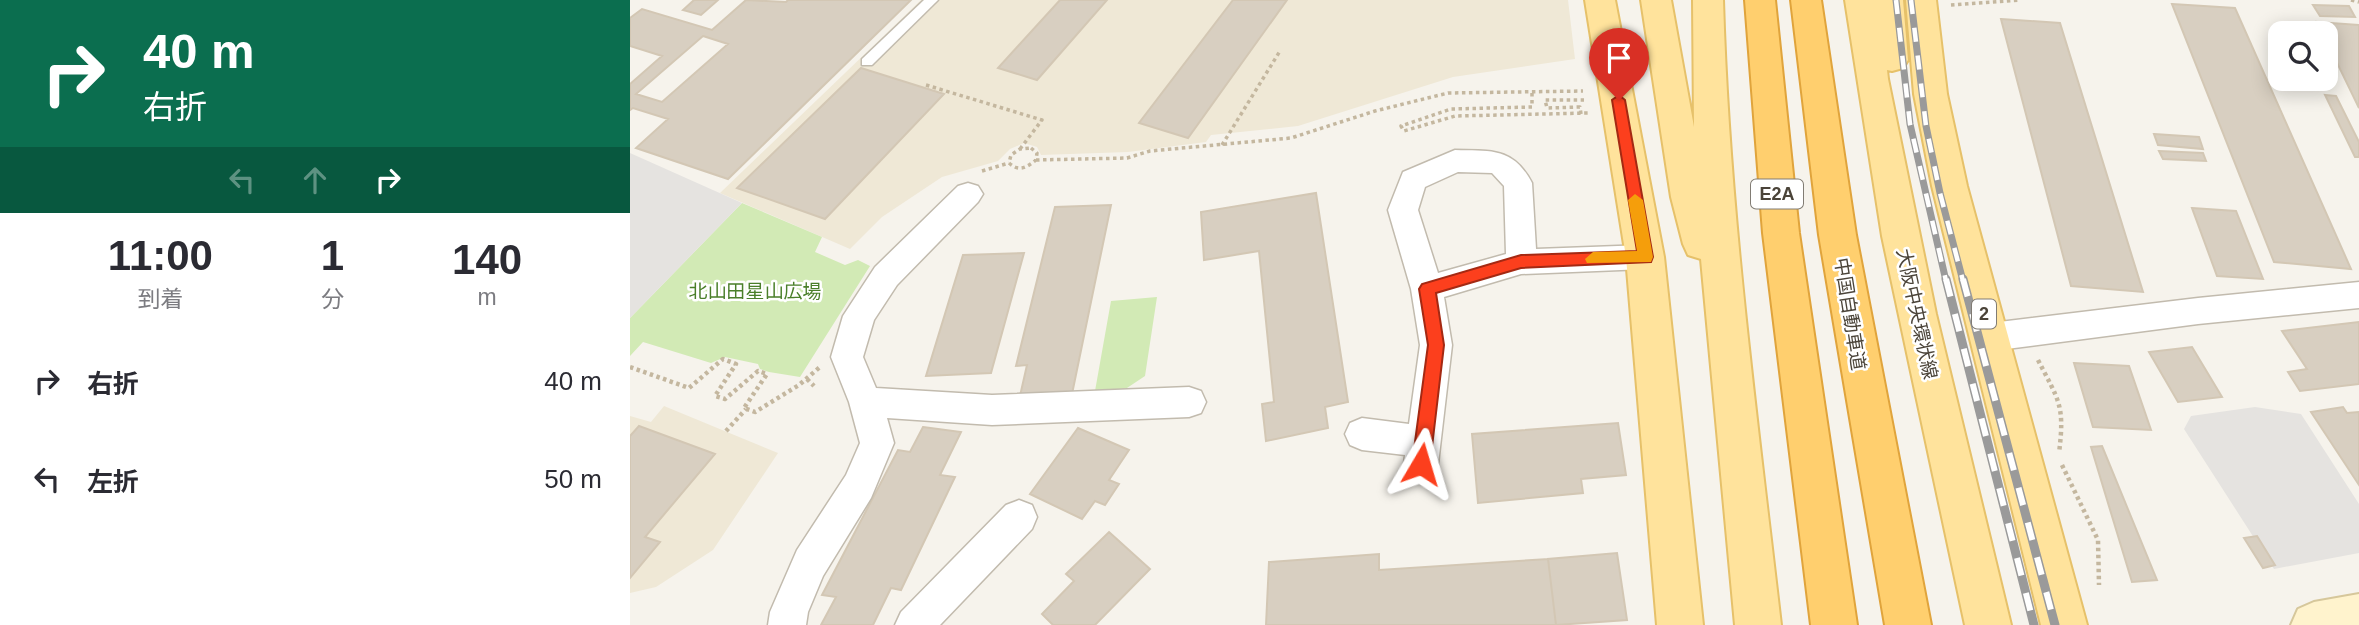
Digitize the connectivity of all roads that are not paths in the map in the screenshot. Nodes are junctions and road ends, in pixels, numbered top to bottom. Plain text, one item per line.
1 (932, 0) edge
2 (1600, 0) edge
3 (1656, 0) edge
4 (1708, 0) edge
5 (1760, 0) edge
6 (1806, 0) edge
7 (1860, 0) edge
8 (1888, 0) edge
9 (1933, 3) edge
10 (867, 62) dead end
11 (968, 194) dead end
12 (1646, 257) junction
13 (1904, 258) junction
14 (1521, 262) junction
15 (1427, 289) junction
16 (2359, 295) edge
17 (1725, 323) junction
18 (1991, 337) junction
19 (866, 401) junction
20 (1189, 402) dead end
21 (1362, 434) dead end
22 (1020, 517) dead end
23 (2359, 617) edge
24 (788, 625) edge
25 (914, 625) edge
26 (1680, 625) edge
27 (1758, 625) edge
28 (1834, 625) edge
29 (1908, 625) edge
30 (1988, 625) edge
31 (2064, 625) edge
32 (2314, 625) edge

1 - 10 lane
2 - 12 main road
3 - 17 main road
4 - 17 main road
5 - 28 highway, E2A
6 - 29 highway, 中国自動車道 / E2A
7 - 13 main road, 大阪中央環状線
8 - 13 main road
9 - 18 main road, 2
11 - 19 street
12 - 14 street
12 - 26 main road
13 - 30 main road, 大阪中央環状線
14 - 15 street
14 - 15 street
15 - 21 street
16 - 18 street
17 - 27 main road
18 - 31 main road, 2
19 - 20 street
19 - 24 street
22 - 25 street
23 - 32 main road

